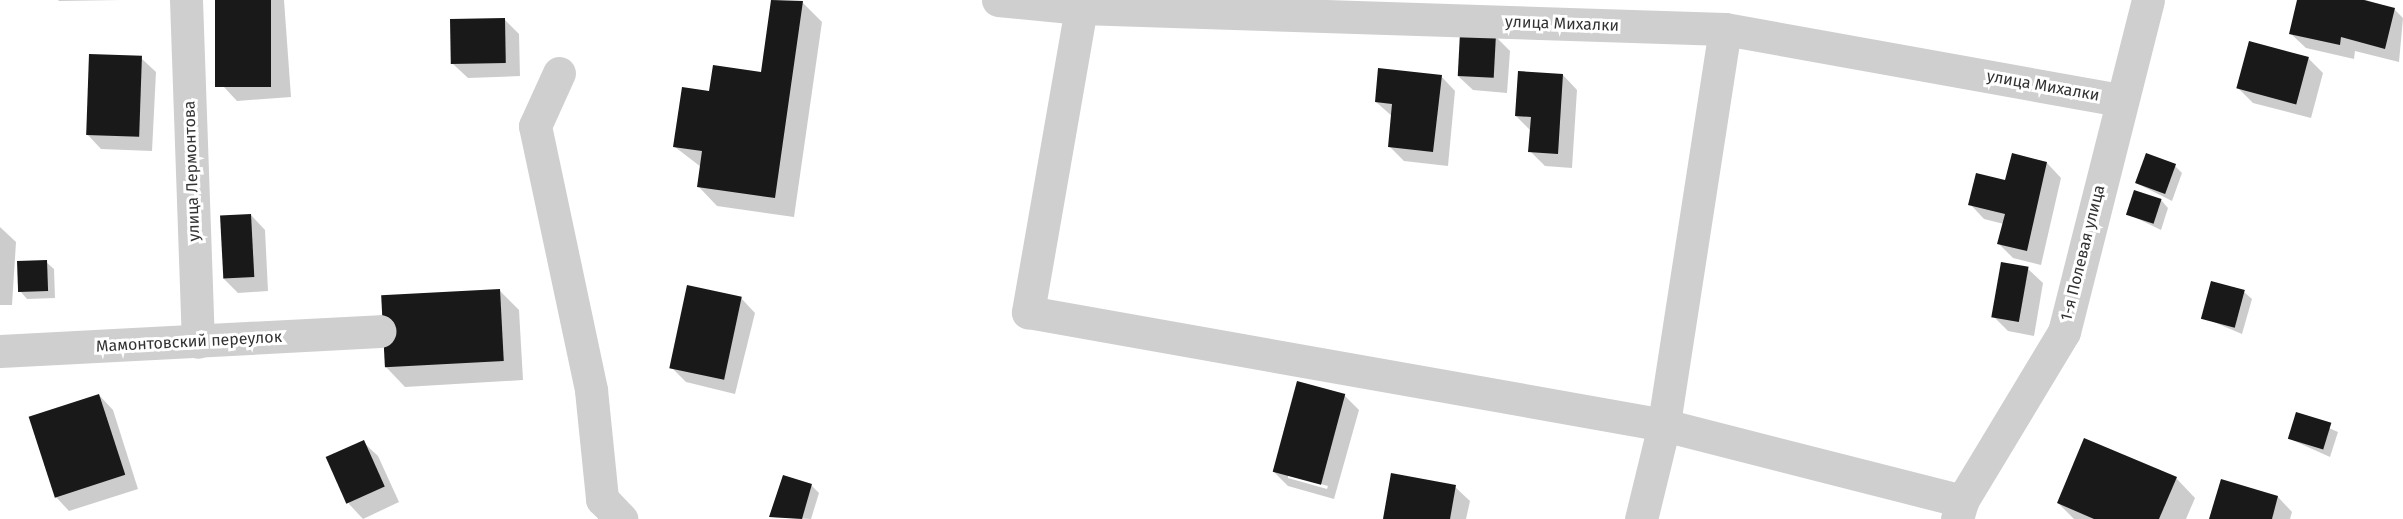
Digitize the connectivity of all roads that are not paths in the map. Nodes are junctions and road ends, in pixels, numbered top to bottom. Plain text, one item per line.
1 (186, 0) edge
2 (998, 0) edge
3 (2148, 0) edge
4 (1081, 8) junction
5 (1555, 12) edge
6 (1725, 28) junction
7 (559, 73) dead end
8 (2120, 100) junction
9 (379, 331) dead end
10 (198, 342) junction
11 (0, 351) edge
12 (1664, 425) junction
13 (1959, 510) edge
14 (621, 519) edge
15 (1641, 519) edge

1 - 10 street, улица Лермонтова
2 - 4 street, улица Михалки
3 - 8 street, 1-я Полевая улица
4 - 5 street, улица Михалки
4 - 12 street
5 - 6 street, улица Михалки
6 - 8 street, улица Михалки
6 - 12 street
7 - 14 street
8 - 13 street, 1-я Полевая улица
9 - 10 street, Мамонтовский переулок
10 - 11 street, Мамонтовский переулок
12 - 13 street
12 - 15 street

